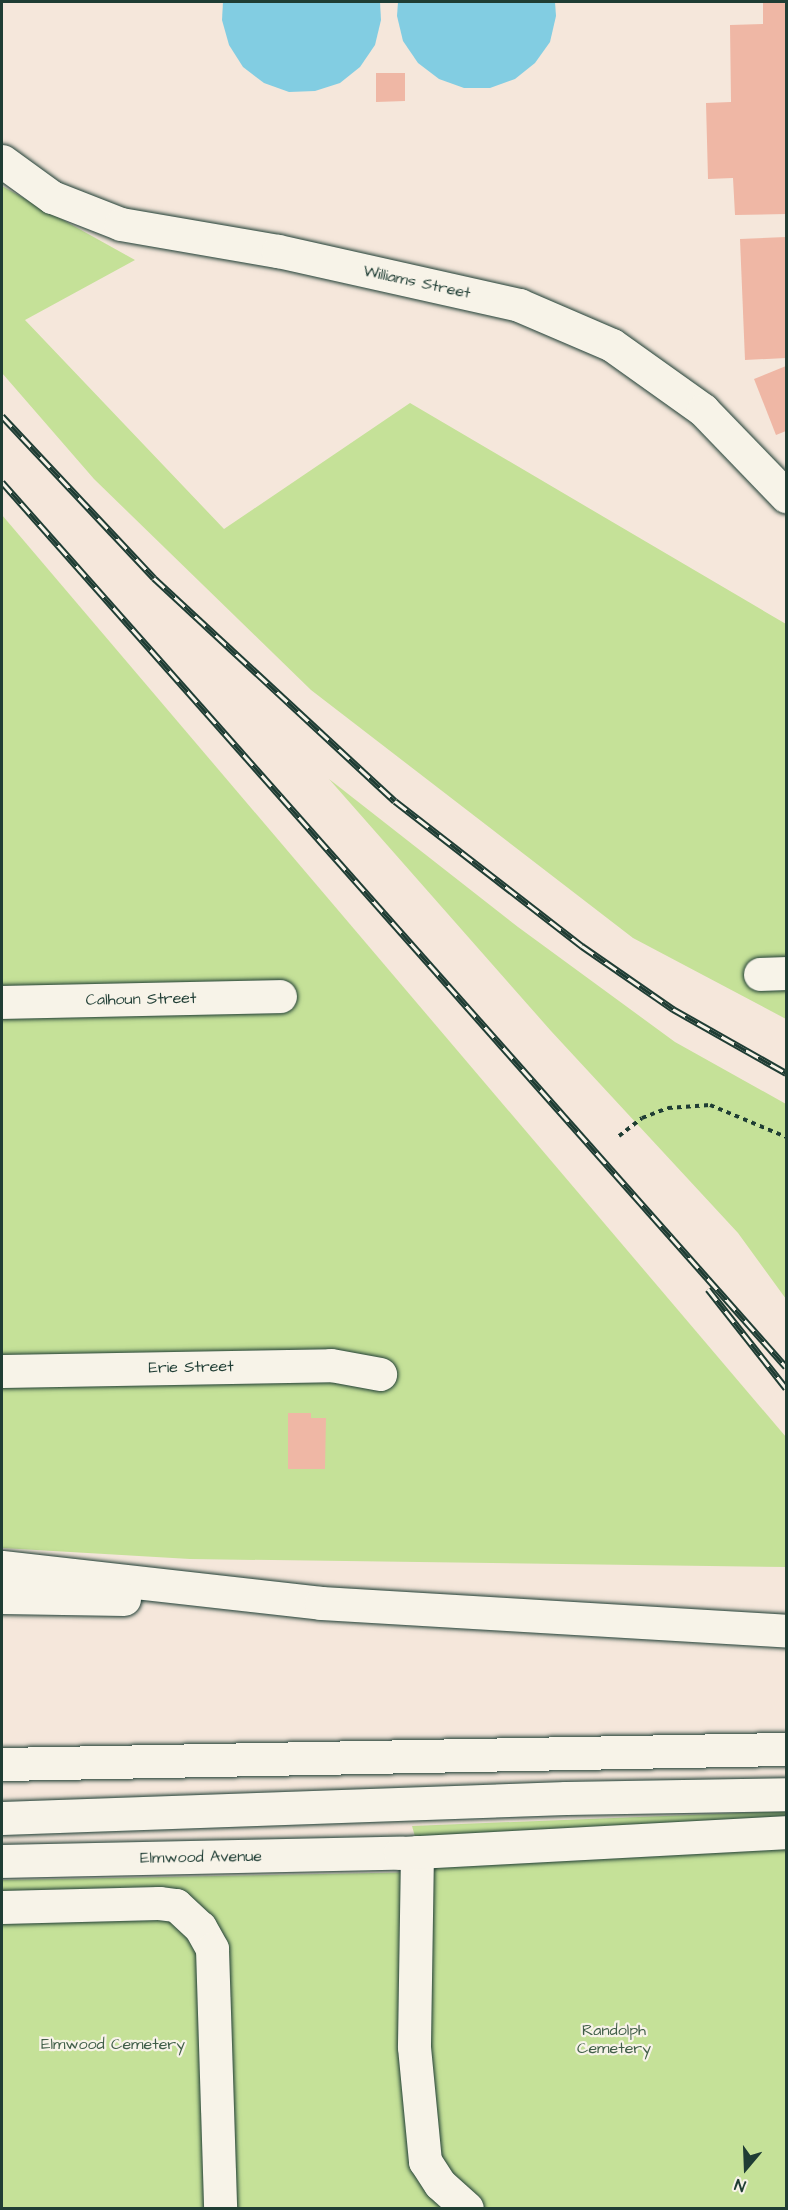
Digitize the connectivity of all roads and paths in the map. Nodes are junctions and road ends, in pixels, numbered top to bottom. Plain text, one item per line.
1 (2, 161) edge
2 (786, 496) edge
3 (280, 996) dead end
4 (2, 1002) edge
5 (619, 1136) dead end
6 (786, 1137) edge
7 (2, 1371) edge
8 (380, 1374) dead end
9 (2, 1567) edge
10 (2, 1597) edge
11 (321, 1603) junction
12 (786, 1631) edge
13 (786, 1749) edge
14 (2, 1764) edge
15 (786, 1794) edge
16 (2, 1818) edge
17 (786, 1832) edge
18 (409, 1852) junction
19 (2, 1861) edge
20 (2, 1907) edge
21 (220, 2208) edge
22 (467, 2208) edge

1 - 2 main road, Williams Street
3 - 4 main road, Calhoun Street
5 - 6 path
7 - 8 main road, Erie Street
9 - 11 main road
10 - 11 main road
11 - 12 main road
13 - 14 main road
15 - 16 main road
17 - 18 main road, Elmwood Avenue
18 - 19 main road, Elmwood Avenue
18 - 22 main road
20 - 21 main road

